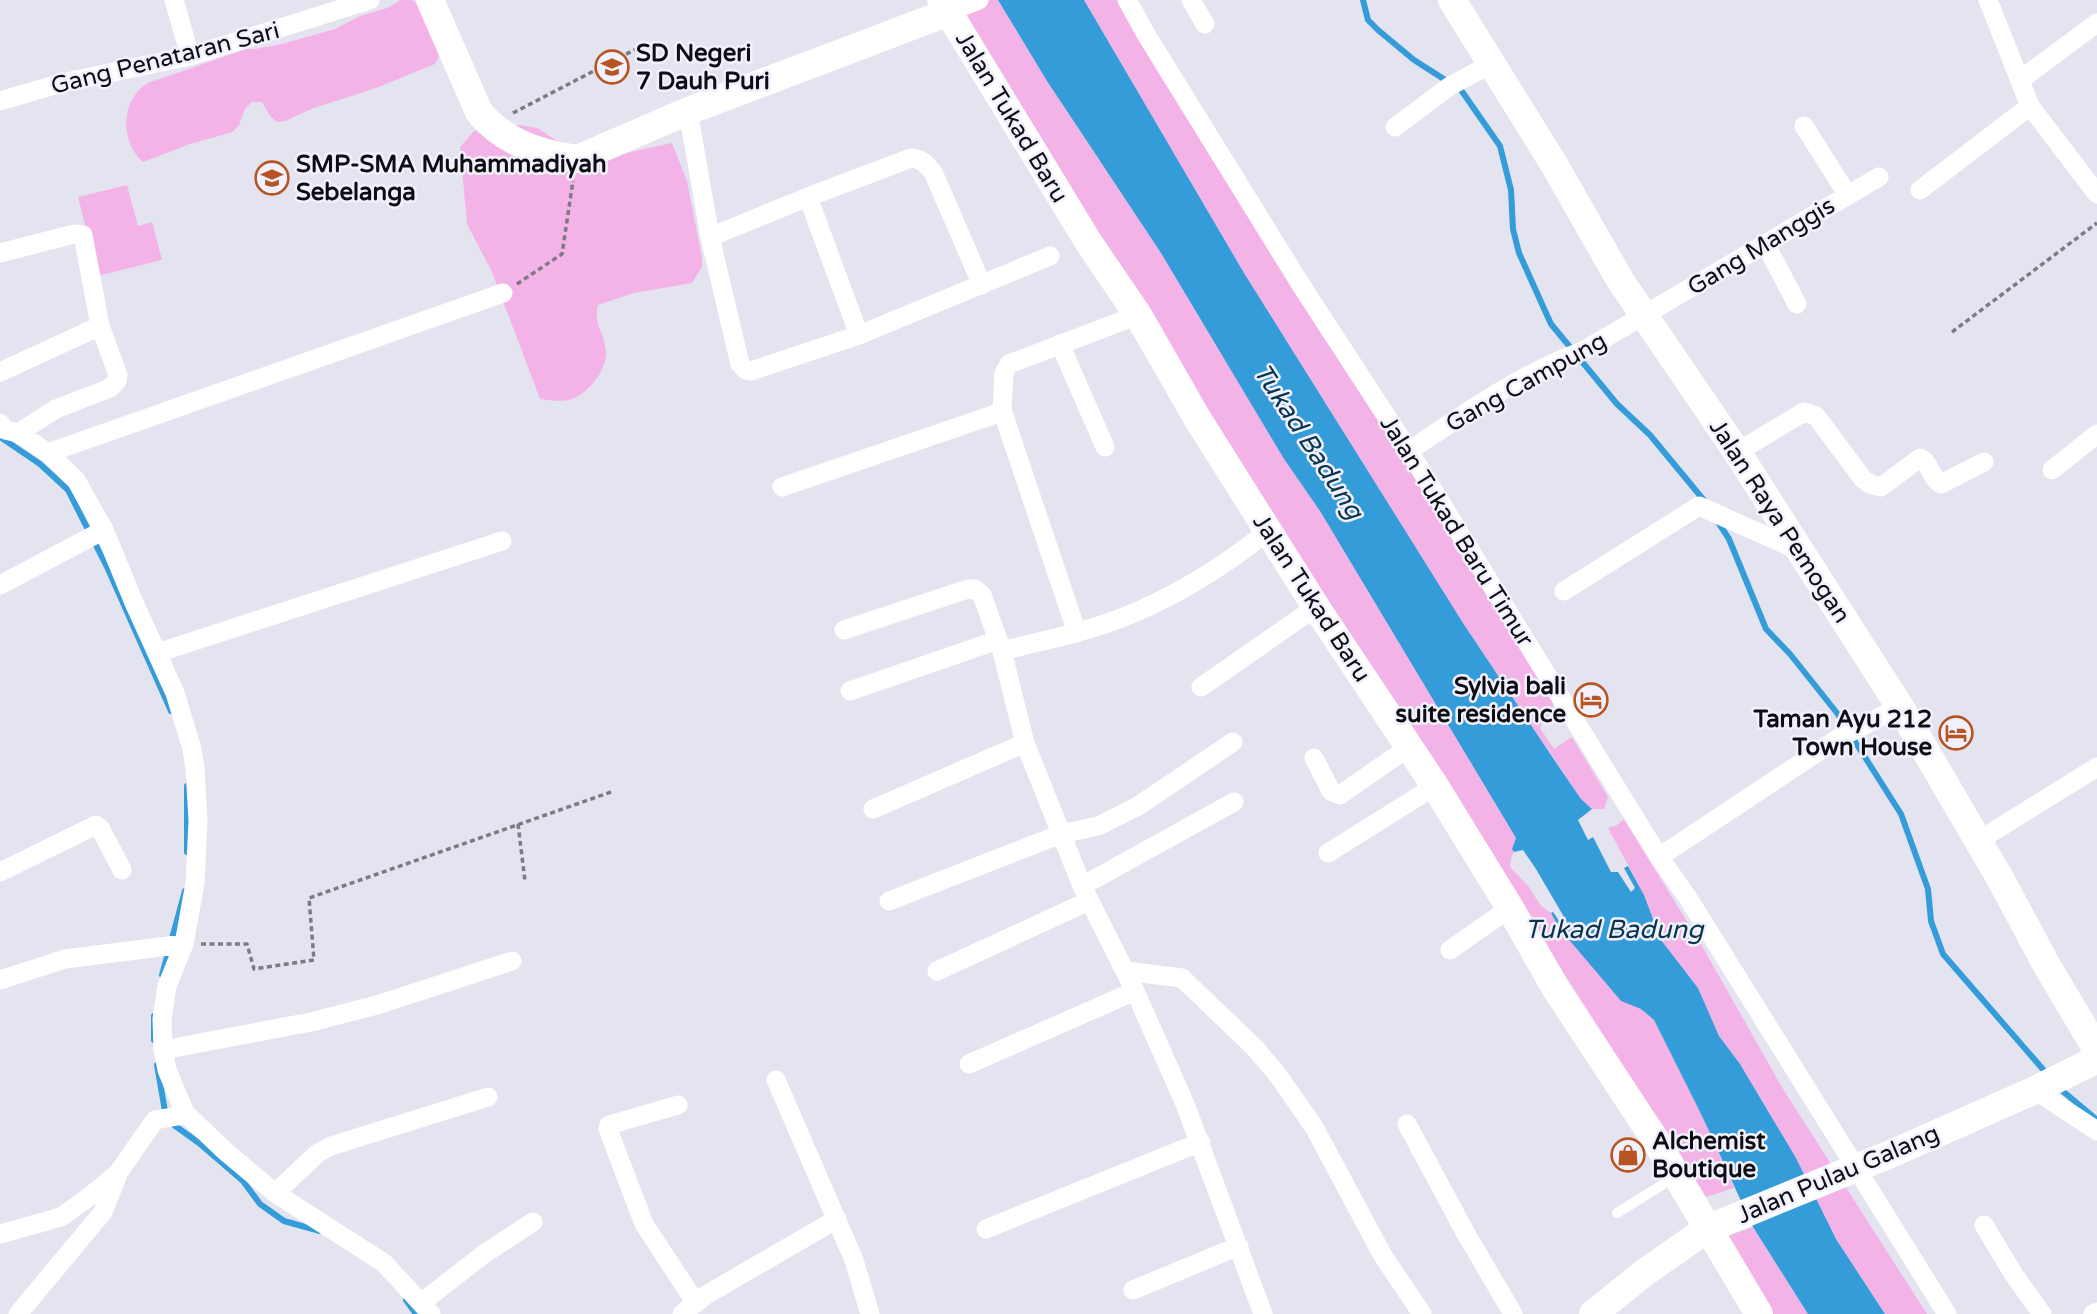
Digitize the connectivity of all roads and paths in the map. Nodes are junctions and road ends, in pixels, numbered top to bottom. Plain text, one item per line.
1 (174, 0) edge
2 (370, 0) edge
3 (430, 0) edge
4 (979, 0) edge
5 (1127, 0) edge
6 (1191, 0) edge
7 (1452, 0) edge
8 (1988, 0) edge
9 (945, 6) edge
10 (2097, 23) edge
11 (1205, 24) dead end
12 (636, 49) dead end
13 (190, 56) junction
14 (1483, 68) junction
15 (2020, 80) junction
16 (0, 101) edge
17 (2030, 106) junction
18 (688, 111) junction
19 (489, 125) junction
20 (1804, 125) dead end
21 (1395, 127) dead end
22 (577, 159) junction
23 (1879, 177) dead end
24 (2094, 183) edge
25 (1920, 190) dead end
26 (1847, 194) junction
27 (808, 197) junction
28 (2097, 223) edge
29 (710, 237) junction
30 (1766, 245) junction
31 (0, 253) edge
32 (1051, 256) dead end
33 (982, 285) junction
34 (503, 293) joint
35 (1797, 304) dead end
36 (1138, 315) junction
37 (1644, 315) junction
38 (100, 326) junction
39 (1952, 332) dead end
40 (859, 335) junction
41 (1060, 344) junction
42 (0, 372) edge
43 (1002, 410) junction
44 (0, 423) edge
45 (18, 433) junction
46 (2097, 434) edge
47 (1105, 447) dead end
48 (1409, 451) junction
49 (1737, 452) junction
50 (48, 453) junction
51 (1984, 462) dead end
52 (2052, 470) dead end
53 (782, 487) dead end
54 (1268, 531) junction
55 (93, 536) junction
56 (502, 541) dead end
57 (1800, 551) junction
58 (0, 585) edge
59 (1564, 591) dead end
60 (1316, 607) junction
61 (844, 630) dead end
62 (1077, 633) junction
63 (1000, 645) junction
64 (157, 653) junction
65 (1201, 687) dead end
66 (850, 691) dead end
67 (1900, 707) junction
68 (1233, 742) dead end
69 (1025, 743) junction
70 (1409, 747) junction
71 (1314, 758) dead end
72 (2097, 767) edge
73 (1435, 786) junction
74 (611, 792) dead end
75 (1234, 802) dead end
76 (873, 808) dead end
77 (518, 824) junction
78 (1061, 834) junction
79 (1978, 841) junction
80 (1328, 853) dead end
81 (1659, 857) junction
82 (122, 870) dead end
83 (0, 873) edge
84 (525, 881) dead end
85 (1085, 893) junction
86 (889, 901) dead end
87 (1510, 908) junction
88 (174, 945) junction
89 (1450, 950) dead end
90 (512, 961) dead end
91 (937, 971) dead end
92 (1125, 971) junction
93 (0, 980) edge
94 (1135, 991) junction
95 (163, 1050) junction
96 (2094, 1051) edge
97 (969, 1064) dead end
98 (776, 1080) dead end
99 (2040, 1087) junction
100 (488, 1097) dead end
101 (678, 1105) dead end
102 (181, 1115) junction
103 (1406, 1124) dead end
104 (2097, 1131) edge
105 (1201, 1142) junction
106 (1855, 1167) junction
107 (118, 1173) junction
108 (1676, 1176) junction
109 (275, 1193) junction
110 (1617, 1213) dead end
111 (837, 1219) junction
112 (533, 1222) dead end
113 (1984, 1224) dead end
114 (1713, 1227) junction
115 (986, 1229) dead end
116 (0, 1234) edge
117 (1239, 1246) junction
118 (1133, 1290) dead end
119 (426, 1308) edge
120 (689, 1308) edge
121 (18, 1314) edge
122 (870, 1314) edge
123 (1264, 1314) edge
124 (1422, 1314) edge
125 (1513, 1314) edge
126 (1593, 1314) edge
127 (1759, 1314) edge
128 (1947, 1314) edge
129 (2042, 1314) edge

1 - 13 street
2 - 13 street, Gang Penataran Sari
3 - 19 street
4 - 9 street
5 - 48 street, Jalan Tukad Baru Timur
6 - 11 street
7 - 14 street, Jalan Raya Pemogan
8 - 15 street
9 - 18 street
9 - 36 street, Jalan Tukad Baru
10 - 15 street
12 - 19 path
13 - 16 street, Gang Penataran Sari
14 - 21 street
14 - 37 street, Jalan Raya Pemogan
15 - 17 street
17 - 24 street
17 - 25 street
18 - 22 street
18 - 29 street
19 - 22 street
20 - 26 street
22 - 34 path
23 - 26 street, Gang Manggis
26 - 30 street, Gang Manggis
27 - 29 street
27 - 33 street
27 - 40 street
28 - 39 path
29 - 40 street
30 - 35 street
30 - 37 street, Gang Manggis
31 - 38 street
32 - 33 street
33 - 40 street
34 - 50 street
36 - 41 street
36 - 54 street, Jalan Tukad Baru
37 - 48 street, Gang Campung
37 - 49 street, Jalan Raya Pemogan
38 - 42 street
38 - 45 street
41 - 43 street
41 - 47 street
43 - 53 street
43 - 62 street
44 - 45 street
45 - 50 street
46 - 52 street
48 - 81 street, Jalan Tukad Baru Timur
49 - 51 street
49 - 57 street, Jalan Raya Pemogan
50 - 55 street
54 - 60 street, Jalan Tukad Baru
54 - 62 street
55 - 58 street
55 - 64 street
56 - 64 street
57 - 59 street
57 - 67 street, Jalan Raya Pemogan
60 - 65 street
60 - 70 street, Jalan Tukad Baru
61 - 63 street
62 - 63 street
63 - 66 street
63 - 69 street
64 - 88 street
67 - 79 street, Jalan Raya Pemogan
67 - 81 street
68 - 78 street
69 - 76 street
69 - 78 street
70 - 71 street
70 - 73 street, Jalan Tukad Baru
72 - 79 street
73 - 80 street
73 - 87 street, Jalan Tukad Baru
74 - 77 path
75 - 85 street
77 - 84 path
77 - 88 path
78 - 85 street
78 - 86 street
79 - 96 street, Jalan Raya Pemogan
81 - 106 street, Jalan Tukad Baru Timur
82 - 83 street
85 - 91 street
85 - 92 street
87 - 89 street
87 - 108 street, Jalan Tukad Baru
88 - 93 street
88 - 95 street
90 - 95 street
92 - 94 street
92 - 124 street
94 - 97 street
94 - 105 street
95 - 102 street
96 - 99 street, Jalan Pulau Galang
98 - 111 street
99 - 104 street
99 - 106 street, Jalan Pulau Galang
100 - 109 street
101 - 120 street
102 - 107 street
102 - 109 street
103 - 125 street
105 - 115 street
105 - 117 street
106 - 114 street, Jalan Pulau Galang
106 - 128 street, Jalan Tukad Baru Timur
107 - 116 street
107 - 121 street
108 - 110 lane
108 - 114 street, Jalan Tukad Baru
109 - 119 street
111 - 120 street
111 - 122 street
112 - 119 street
113 - 129 street
114 - 126 street, Jalan Pulau Galang
114 - 127 street, Jalan Tukad Baru
117 - 118 street
117 - 123 street

